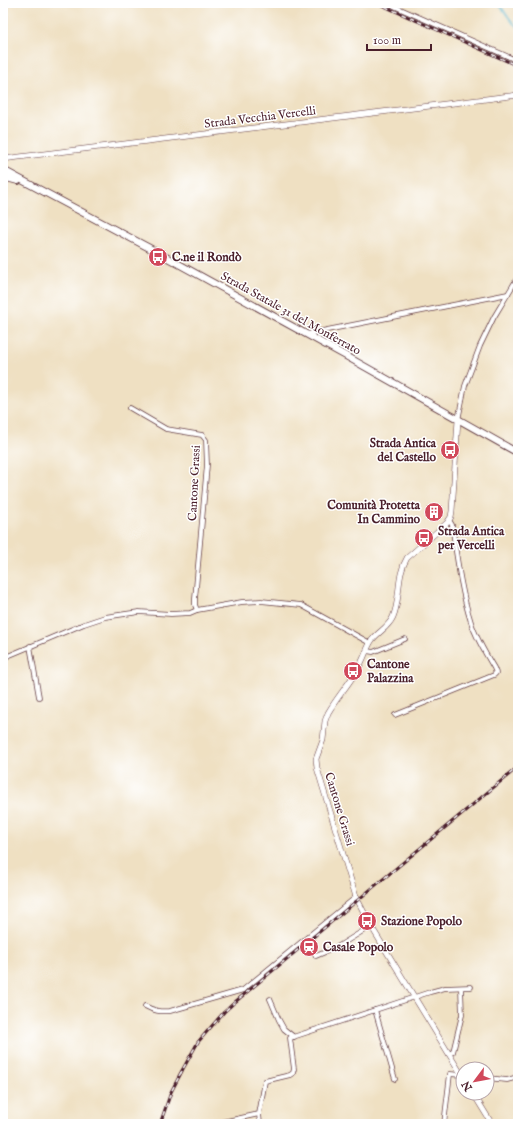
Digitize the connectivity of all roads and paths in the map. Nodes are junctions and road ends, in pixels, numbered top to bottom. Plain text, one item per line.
1 (387, 3) edge
2 (518, 61) edge
3 (518, 96) edge
4 (4, 159) edge
5 (4, 172) edge
6 (518, 277) edge
7 (508, 294) junction
8 (306, 334) junction
9 (130, 408) dead end
10 (458, 420) junction
11 (518, 453) edge
12 (449, 520) junction
13 (197, 610) junction
14 (405, 639) dead end
15 (370, 643) junction
16 (30, 646) junction
17 (367, 651) junction
18 (3, 658) edge
19 (39, 697) dead end
20 (395, 715) dead end
21 (357, 898) junction
22 (371, 926) junction
23 (314, 952) dead end
24 (472, 987) dead end
25 (461, 988) junction
26 (415, 997) junction
27 (270, 999) dead end
28 (146, 1006) dead end
29 (375, 1010) junction
30 (294, 1036) junction
31 (449, 1054) junction
32 (455, 1064) edge
33 (455, 1075) edge
34 (518, 1077) edge
35 (395, 1079) dead end
36 (495, 1079) edge
37 (478, 1101) edge
38 (259, 1114) junction
39 (213, 1124) edge
40 (260, 1124) edge
41 (444, 1124) edge
42 (492, 1124) edge

1 - 2 street
3 - 4 street, Strada Vecchia Vercelli
5 - 8 main road, Strada Statale 31 del Monferrato
6 - 7 street
7 - 8 street
7 - 10 street
8 - 10 main road, Strada Statale 31 del Monferrato
9 - 13 street, Cantone Grassi
10 - 11 main road, Strada Statale 31 del Monferrato
10 - 12 street
12 - 15 street, Cantone Grassi
12 - 20 street
13 - 15 street
13 - 16 street
14 - 17 street
15 - 17 street, Cantone Grassi
16 - 18 street
16 - 19 street
17 - 21 street, Cantone Grassi
21 - 22 street, Cantone Grassi
21 - 28 street
22 - 23 street
22 - 26 street, Cantone Grassi
24 - 25 street
25 - 26 street
25 - 31 street
26 - 29 street
26 - 31 street, Cantone Grassi
27 - 30 street
29 - 30 street
29 - 35 street
30 - 38 street
31 - 32 street, Cantone Grassi
33 - 41 street
34 - 36 street
37 - 42 street
38 - 39 street
38 - 40 street

